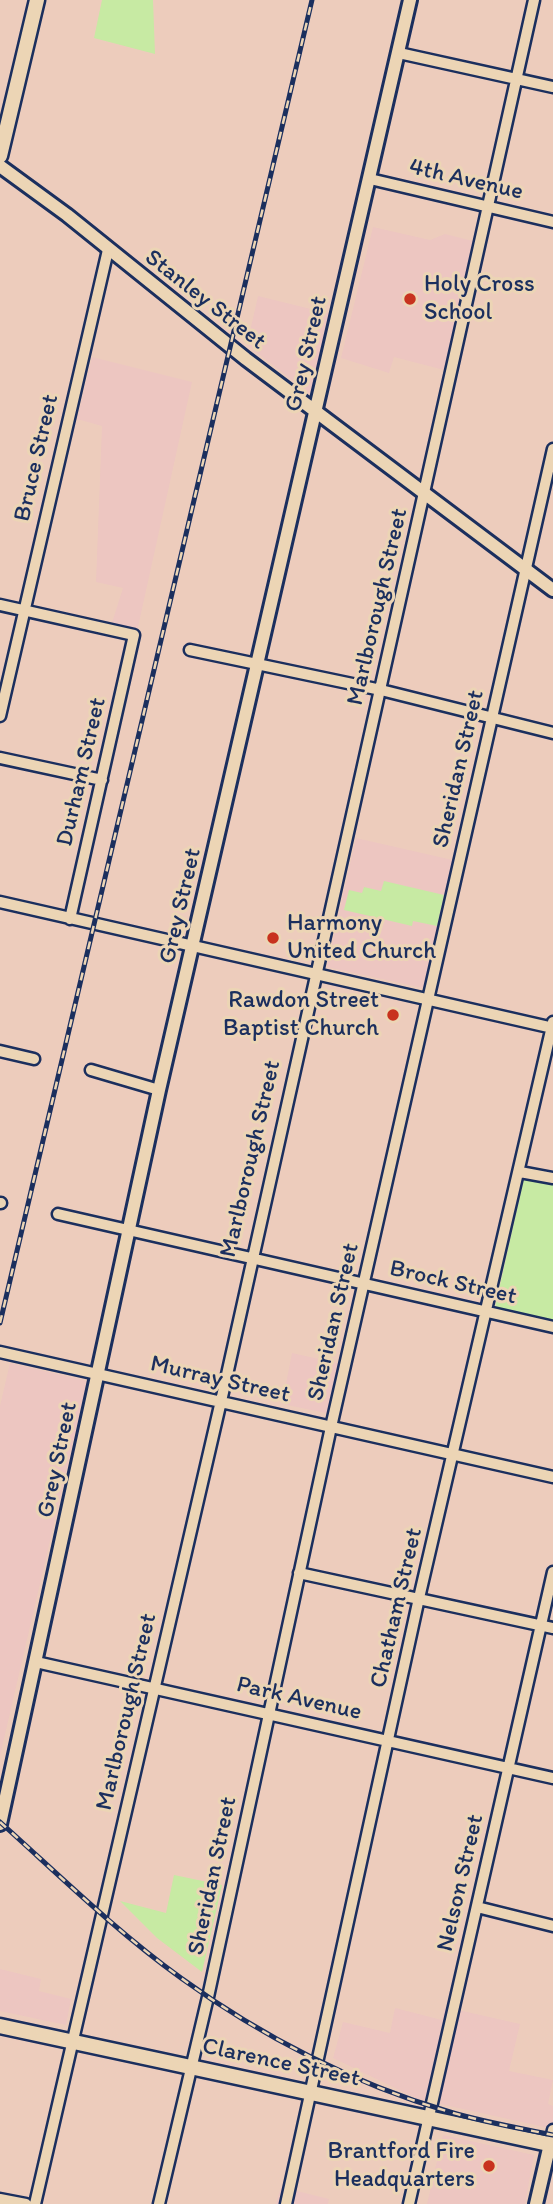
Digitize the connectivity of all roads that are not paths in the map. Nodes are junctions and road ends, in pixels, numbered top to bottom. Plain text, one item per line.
1 (37, 0) edge
2 (411, 0) edge
3 (534, 0) edge
4 (399, 53) junction
5 (517, 78) junction
6 (553, 87) edge
7 (0, 156) edge
8 (0, 166) edge
9 (370, 179) junction
10 (490, 206) junction
11 (553, 222) edge
12 (108, 250) junction
13 (315, 411) junction
14 (553, 449) edge
15 (425, 494) junction
16 (525, 568) junction
17 (553, 590) edge
18 (0, 605) edge
19 (24, 610) junction
20 (190, 650) dead end
21 (258, 664) junction
22 (381, 690) junction
23 (0, 716) edge
24 (492, 719) junction
25 (553, 733) edge
26 (0, 758) edge
27 (102, 780) junction
28 (0, 902) edge
29 (69, 919) junction
30 (193, 946) junction
31 (314, 975) junction
32 (429, 1001) junction
33 (553, 1026) edge
34 (0, 1051) edge
35 (34, 1059) dead end
36 (91, 1070) dead end
37 (159, 1090) junction
38 (520, 1172) junction
39 (553, 1178) edge
40 (58, 1214) dead end
41 (128, 1231) junction
42 (250, 1259) junction
43 (365, 1284) junction
44 (485, 1312) junction
45 (553, 1327) edge
46 (0, 1352) edge
47 (98, 1375) junction
48 (220, 1402) junction
49 (331, 1427) junction
50 (453, 1456) junction
51 (553, 1477) edge
52 (553, 1572) edge
53 (299, 1573) junction
54 (419, 1598) junction
55 (541, 1626) junction
56 (553, 1628) edge
57 (36, 1662) junction
58 (153, 1687) junction
59 (270, 1714) junction
60 (388, 1741) junction
61 (510, 1769) junction
62 (553, 1779) edge
63 (0, 1824) edge
64 (477, 1907) junction
65 (553, 1926) edge
66 (0, 2026) edge
67 (73, 2041) junction
68 (191, 2067) junction
69 (313, 2093) junction
70 (431, 2118) junction
71 (552, 2140) edge
72 (0, 2199) edge
73 (26, 2204) edge
74 (35, 2204) edge
75 (159, 2204) edge
76 (286, 2204) edge
77 (409, 2204) edge
78 (536, 2204) edge

1 - 7 main road
2 - 4 street, Grey Street
3 - 5 street, Marlborough Street
4 - 5 street
4 - 9 street, Grey Street
5 - 6 street
5 - 10 street, Marlborough Street
8 - 12 street, Stanley Street
9 - 10 street, 4th Avenue
9 - 13 street, Grey Street
10 - 11 street, 4th Avenue
10 - 15 street, Marlborough Street
12 - 13 street, Stanley Street
12 - 19 street, Bruce Street
13 - 15 street, Stanley Street
13 - 21 street, Grey Street
14 - 16 street, Sheridan Street
15 - 16 street, Stanley Street
15 - 22 street, Marlborough Street
16 - 17 street, Stanley Street
16 - 24 street, Sheridan Street
18 - 19 street
19 - 23 street, Bruce Street
19 - 27 street, Durham Street
20 - 21 street
21 - 22 street
21 - 30 street, Grey Street
22 - 24 street
22 - 31 street, Marlborough Street
24 - 25 street
24 - 32 street, Sheridan Street
26 - 27 street
27 - 29 street, Durham Street
28 - 29 street
29 - 30 street
30 - 31 street
30 - 37 street, Grey Street
31 - 32 street
31 - 42 street, Marlborough Street
32 - 33 street
32 - 43 street, Sheridan Street
33 - 38 street, Chatham Street
34 - 35 street
36 - 37 street
37 - 41 street, Grey Street
38 - 39 street
38 - 44 street, Chatham Street
40 - 41 street, Brock Street
41 - 42 street, Brock Street
41 - 47 street, Grey Street
42 - 43 street, Brock Street
42 - 48 street, Marlborough Street
43 - 44 street, Brock Street
43 - 49 street, Sheridan Street
44 - 45 street, Brock Street
44 - 50 street, Chatham Street
46 - 47 street, Murray Street
47 - 48 street, Murray Street
47 - 57 street, Grey Street
48 - 49 street, Murray Street
48 - 58 street, Marlborough Street
49 - 50 street, Murray Street
49 - 53 street, Sheridan Street
50 - 51 street, Murray Street
50 - 54 street, Chatham Street
52 - 55 street, Nelson Street
53 - 54 street
53 - 59 street, Sheridan Street
54 - 55 street
54 - 60 street, Chatham Street
55 - 56 street
55 - 61 street, Nelson Street
57 - 58 street, Park Avenue
57 - 63 street, Grey Street
58 - 59 street, Park Avenue
58 - 67 street, Marlborough Street
59 - 60 street, Park Avenue
59 - 68 street, Sheridan Street
60 - 61 street, Park Avenue
60 - 69 street, Chatham Street
61 - 62 street, Park Avenue
61 - 64 street, Nelson Street
64 - 65 street
64 - 70 street, Nelson Street
66 - 67 main road, Clarence Street
67 - 68 main road, Clarence Street
67 - 74 street, Marlborough Street
68 - 69 main road, Clarence Street
68 - 75 street, Sheridan Street
69 - 70 main road, Clarence Street
69 - 76 street, Chatham Street
70 - 71 main road, Clarence Street
70 - 77 street, Nelson Street
71 - 78 street
72 - 73 street

